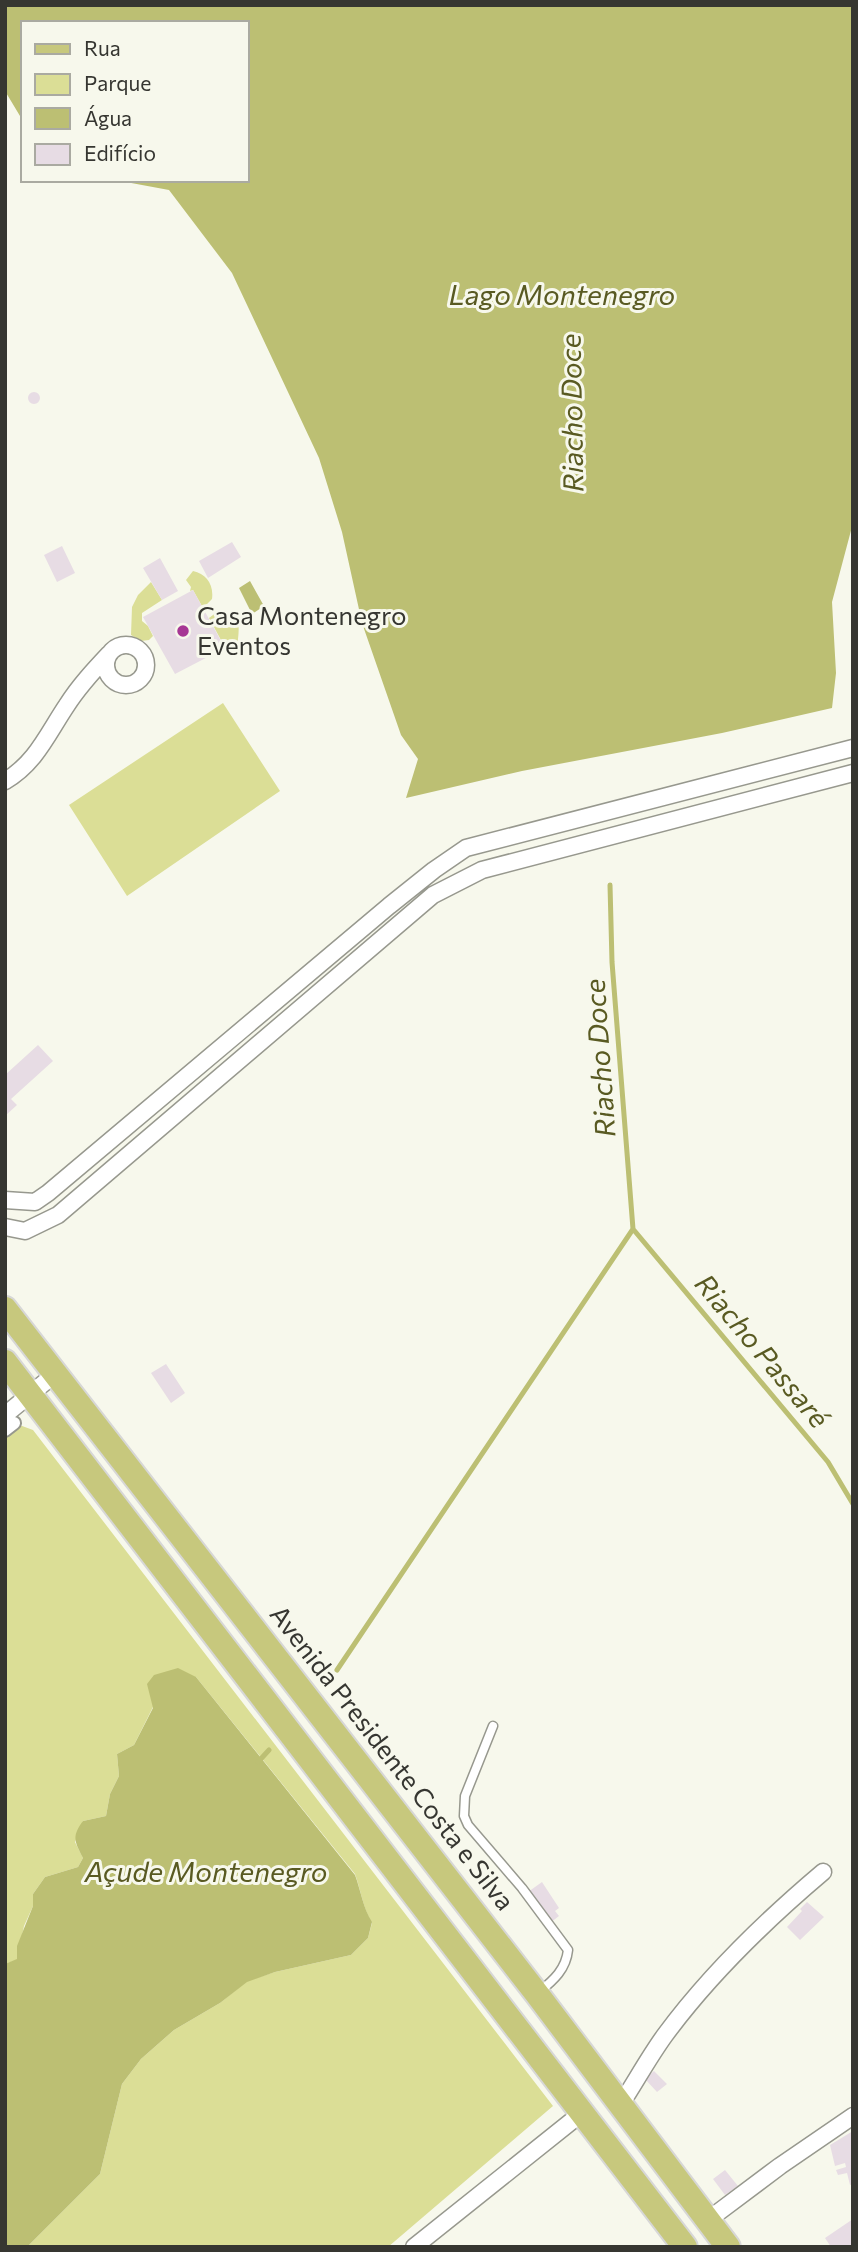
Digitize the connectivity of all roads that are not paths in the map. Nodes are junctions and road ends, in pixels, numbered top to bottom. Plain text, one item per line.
1 (109, 654) dead end
2 (853, 748) edge
3 (853, 773) edge
4 (5, 781) edge
5 (5, 1200) edge
6 (5, 1227) edge
7 (5, 1309) edge
8 (5, 1362) edge
9 (55, 1374) junction
10 (30, 1395) junction
11 (8, 1423) edge
12 (494, 1726) dead end
13 (823, 1872) dead end
14 (530, 1985) junction
15 (494, 1998) junction
16 (553, 2014) junction
17 (525, 2036) junction
18 (621, 2104) junction
19 (583, 2112) junction
20 (853, 2116) edge
21 (708, 2220) junction
22 (414, 2247) edge
23 (685, 2247) edge
24 (727, 2247) edge

1 - 4 street
2 - 5 street
3 - 6 street
7 - 9 main road, Avenida Presidente Costa e Silva
8 - 10 main road
9 - 10 street
9 - 14 main road, Avenida Presidente Costa e Silva
10 - 11 street
10 - 15 main road
12 - 14 lane
13 - 18 street
14 - 15 main road
14 - 16 main road, Avenida Presidente Costa e Silva
15 - 17 main road
16 - 17 main road
16 - 18 main road, Avenida Presidente Costa e Silva
17 - 19 main road
18 - 21 main road, Avenida Presidente Costa e Silva
19 - 22 street
19 - 23 main road
20 - 21 street
21 - 24 main road, Avenida Presidente Costa e Silva

